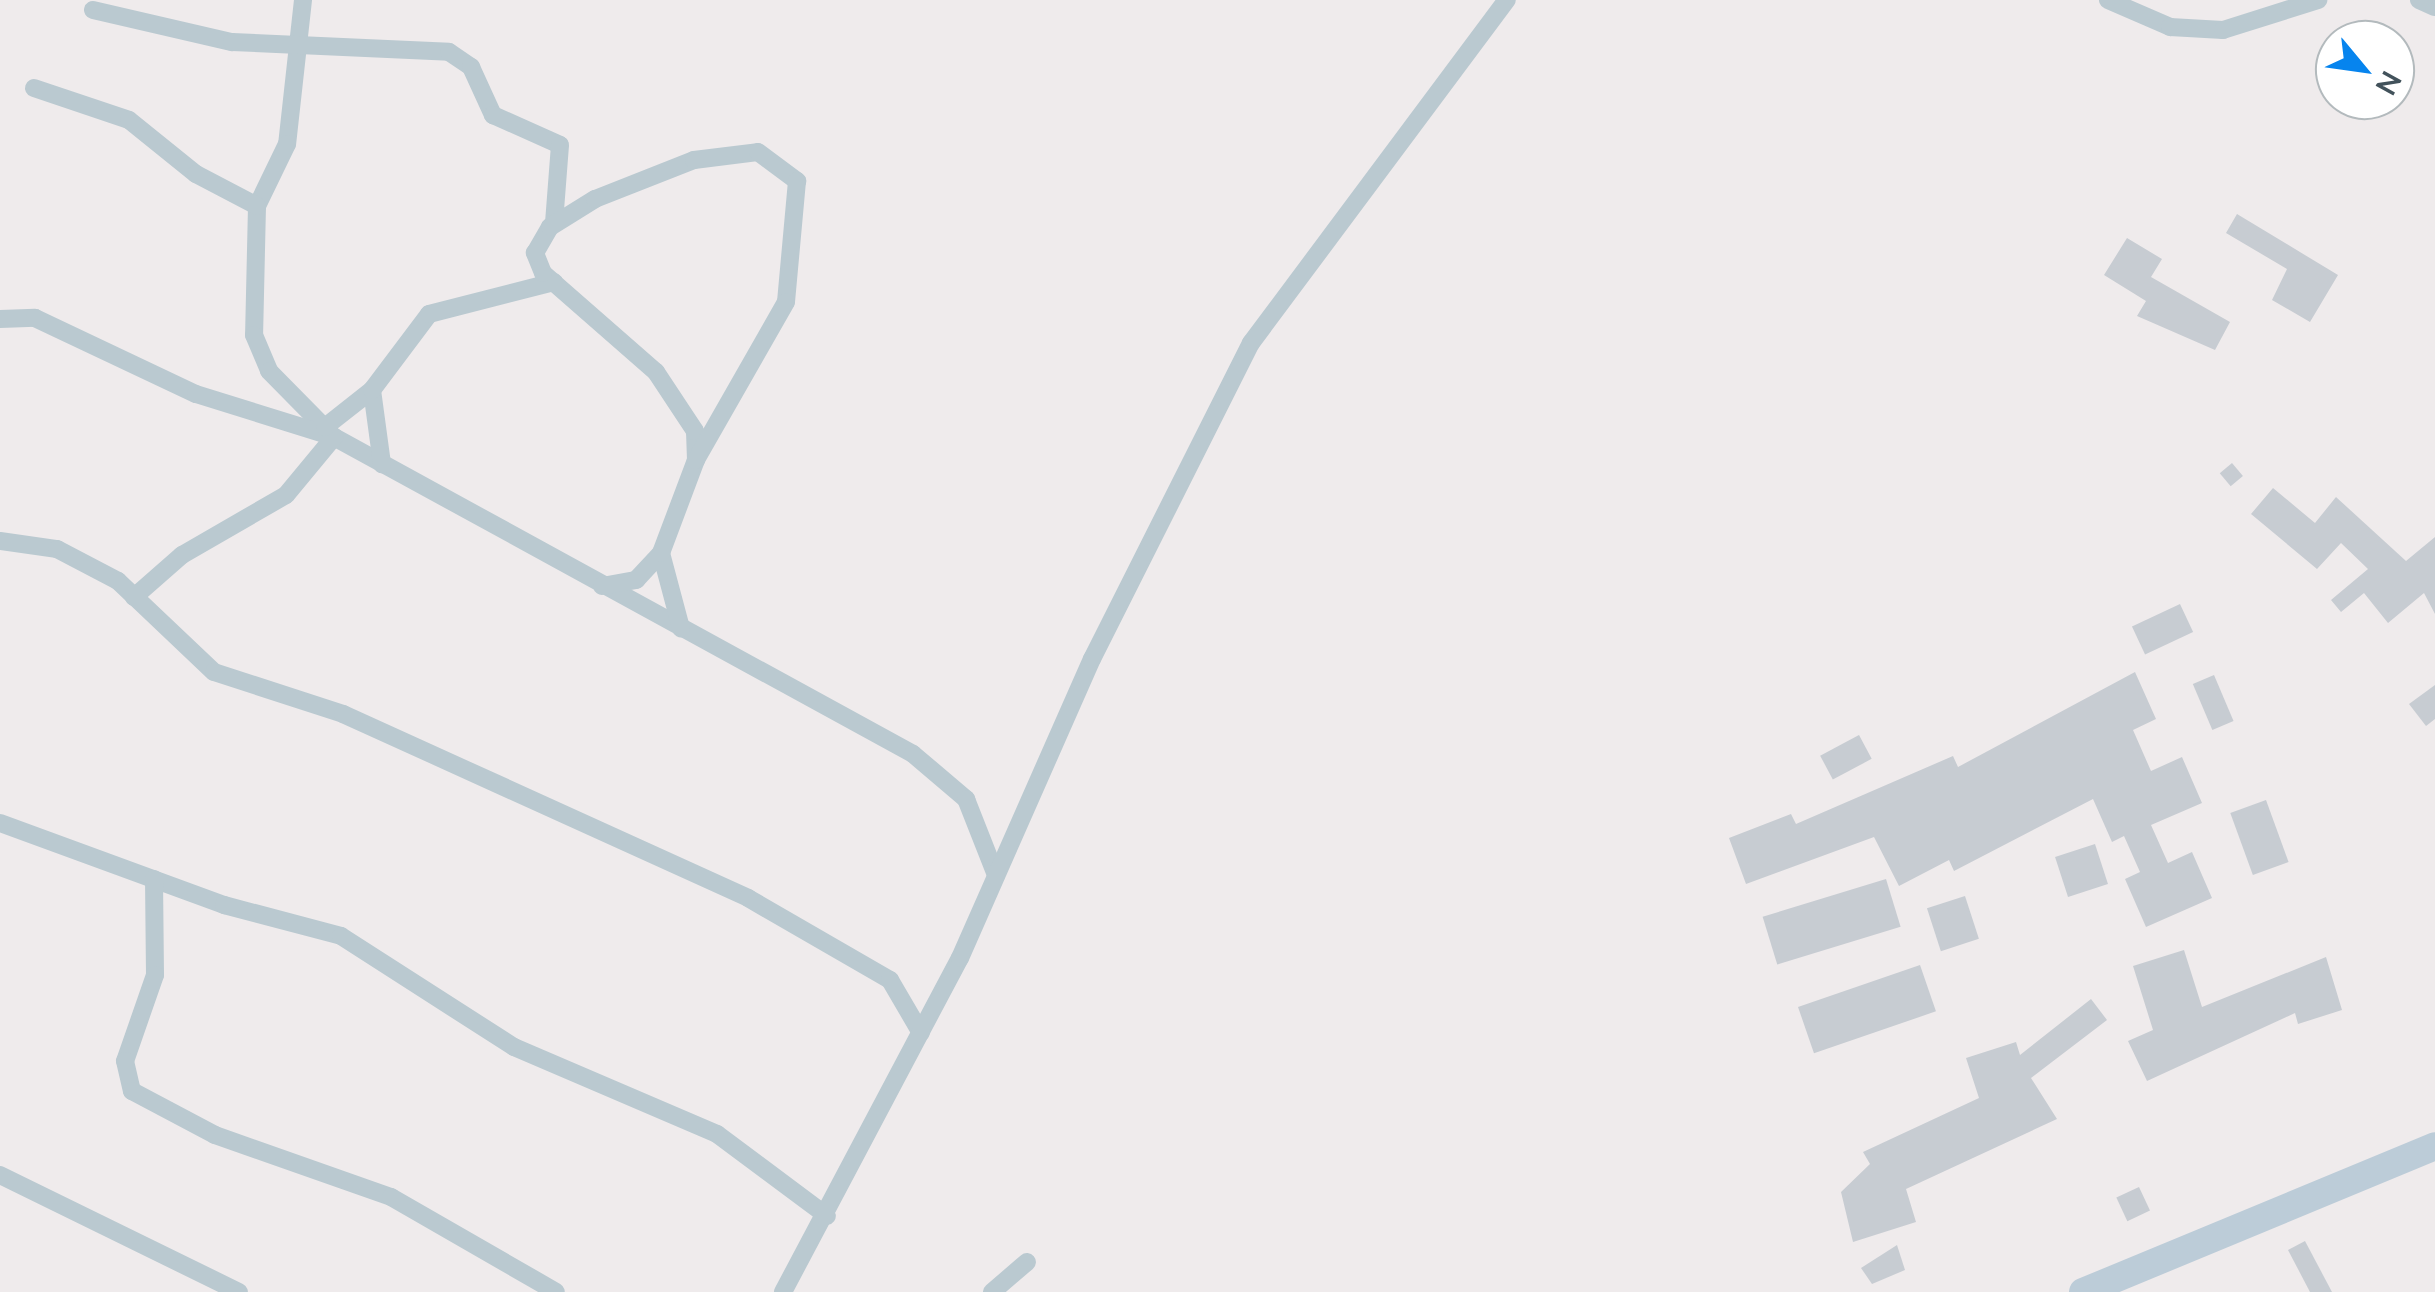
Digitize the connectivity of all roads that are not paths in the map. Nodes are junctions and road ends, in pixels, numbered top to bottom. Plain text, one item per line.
1 (303, 0) edge
2 (1506, 0) edge
3 (2108, 0) edge
4 (2318, 0) edge
5 (2419, 0) edge
6 (2435, 7) edge
7 (93, 10) dead end
8 (296, 44) junction
9 (34, 88) dead end
10 (257, 206) junction
11 (554, 223) junction
12 (535, 262) junction
13 (554, 282) junction
14 (518, 286) junction
15 (0, 320) edge
16 (372, 390) junction
17 (330, 432) junction
18 (696, 460) junction
19 (382, 464) junction
20 (0, 541) edge
21 (661, 552) junction
22 (151, 580) junction
23 (118, 581) junction
24 (602, 586) junction
25 (134, 597) junction
26 (682, 629) junction
27 (0, 823) edge
28 (996, 875) junction
29 (154, 879) junction
30 (920, 1033) junction
31 (2429, 1154) edge
32 (0, 1175) edge
33 (827, 1216) junction
34 (1027, 1262) dead end
35 (240, 1292) edge
36 (556, 1292) edge
37 (784, 1292) edge
38 (992, 1292) edge
39 (2082, 1292) edge

1 - 8 street
2 - 28 street
3 - 4 street
5 - 6 street
7 - 8 street
8 - 10 street
8 - 11 street
9 - 10 street
10 - 17 street
11 - 12 street
11 - 18 street
12 - 13 street
12 - 14 street
13 - 14 street
13 - 18 street
14 - 16 street
15 - 17 street
16 - 17 street
16 - 19 street
17 - 19 street
17 - 22 street
18 - 21 street
19 - 24 street
20 - 23 street
21 - 24 street
21 - 26 street
22 - 23 street
22 - 25 street
23 - 25 street
24 - 26 street
25 - 30 street
26 - 28 street
27 - 29 street
28 - 30 street
29 - 33 street
29 - 36 street
30 - 33 street
31 - 39 main road
32 - 35 street
33 - 37 street
34 - 38 street

